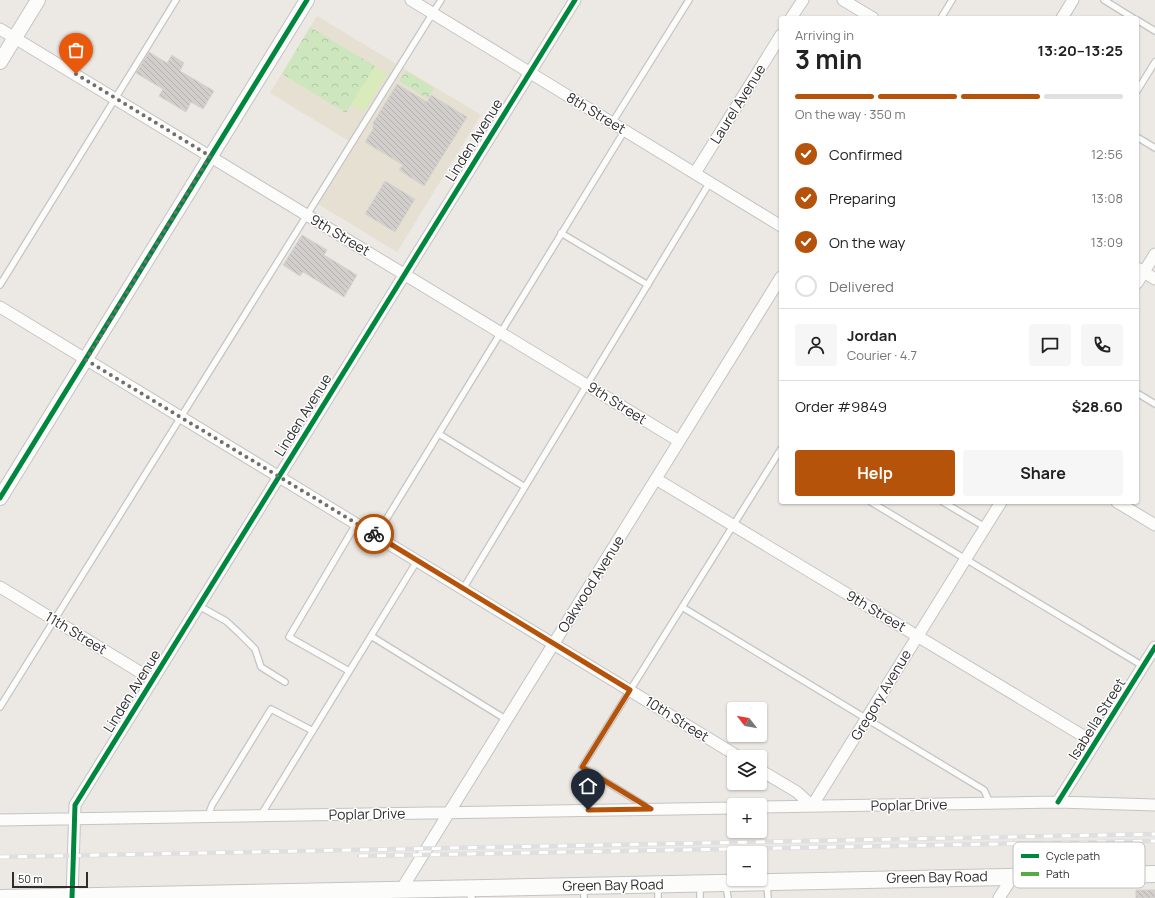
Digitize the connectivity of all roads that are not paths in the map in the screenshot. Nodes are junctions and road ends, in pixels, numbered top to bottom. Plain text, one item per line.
1 (38, 0) edge
2 (176, 0) edge
3 (307, 0) edge
4 (411, 0) edge
5 (441, 0) edge
6 (575, 0) edge
7 (689, 0) edge
8 (802, 0) edge
9 (843, 0) edge
10 (952, 0) edge
11 (1073, 0) edge
12 (1104, 0) edge
13 (433, 13) junction
14 (792, 16) edge
15 (870, 16) edge
16 (942, 16) edge
17 (1063, 16) edge
18 (1131, 16) edge
19 (1139, 21) edge
20 (0, 29) edge
21 (1155, 31) edge
22 (15, 38) junction
23 (779, 38) edge
24 (0, 62) edge
25 (1155, 62) edge
26 (530, 73) junction
27 (1139, 88) edge
28 (115, 98) junction
29 (612, 123) junction
30 (625, 130) junction
31 (1139, 138) edge
32 (1155, 148) edge
33 (210, 156) junction
34 (695, 173) junction
35 (710, 182) junction
36 (307, 215) junction
37 (779, 225) edge
38 (561, 233) junction
39 (1155, 254) edge
40 (1140, 270) edge
41 (405, 274) junction
42 (1155, 279) edge
43 (779, 280) edge
44 (0, 285) edge
45 (648, 285) junction
46 (0, 307) edge
47 (501, 332) junction
48 (86, 360) junction
49 (587, 385) junction
50 (1139, 394) edge
51 (1155, 404) edge
52 (180, 418) junction
53 (439, 434) junction
54 (679, 441) junction
55 (779, 452) edge
56 (278, 478) junction
57 (656, 479) junction
58 (525, 487) junction
59 (0, 498) edge
60 (874, 504) edge
61 (946, 504) edge
62 (1000, 504) edge
63 (1120, 504) edge
64 (356, 524) junction
65 (733, 525) junction
66 (1155, 525) edge
67 (985, 527) junction
68 (376, 536) junction
69 (966, 559) junction
70 (417, 561) junction
71 (0, 587) edge
72 (463, 589) junction
73 (199, 606) junction
74 (682, 607) junction
75 (54, 620) junction
76 (917, 635) junction
77 (371, 636) junction
78 (554, 644) junction
79 (1155, 648) edge
80 (1144, 666) junction
81 (349, 671) junction
82 (153, 680) junction
83 (286, 682) dead end
84 (630, 690) junction
85 (0, 707) edge
86 (866, 719) junction
87 (507, 720) junction
88 (313, 731) junction
89 (1095, 743) junction
90 (728, 750) edge
91 (767, 774) edge
92 (1058, 802) junction
93 (990, 803) junction
94 (1155, 805) edge
95 (812, 806) junction
96 (767, 807) edge
97 (727, 808) edge
98 (651, 809) junction
99 (449, 812) junction
100 (261, 815) junction
101 (208, 816) junction
102 (73, 818) junction
103 (0, 820) edge
104 (1145, 874) edge
105 (1155, 874) edge
106 (1013, 876) joint
107 (767, 881) joint
108 (745, 886) edge
109 (700, 890) edge
110 (727, 890) edge
111 (658, 891) edge
112 (584, 892) edge
113 (394, 893) edge
114 (468, 895) edge
115 (0, 898) edge
116 (72, 898) edge
117 (768, 898) edge
118 (999, 898) edge

1 - 22 street
2 - 28 lane
3 - 33 street
4 - 13 street, 8th Street
5 - 13 lane
6 - 26 street, Linden Avenue
7 - 29 lane
8 - 14 street
9 - 15 street
10 - 16 lane
11 - 17 street
12 - 18 lane
13 - 26 street, 8th Street
13 - 36 lane
19 - 21 lane
20 - 22 street, 9th Street
22 - 24 street
22 - 28 street, 9th Street
23 - 34 street, Laurel Avenue
25 - 27 lane
26 - 29 street, 8th Street
26 - 41 street, Linden Avenue
28 - 33 street, 9th Street
28 - 44 lane
29 - 30 street, 8th Street
30 - 34 street, 8th Street
30 - 38 lane
31 - 32 lane
33 - 36 street, 9th Street
33 - 48 street
34 - 35 street, 8th Street
35 - 37 street, 8th Street
35 - 45 lane
36 - 41 street, 9th Street
36 - 52 lane
38 - 45 lane
38 - 47 lane
39 - 40 street
40 - 42 street
41 - 47 street, 9th Street
41 - 56 street, Linden Avenue
43 - 54 street, Oakwood Avenue
45 - 49 lane
46 - 48 street, 10th Street
47 - 49 street, 9th Street
47 - 53 lane
48 - 52 street, 10th Street
48 - 59 street
49 - 54 street, 9th Street
49 - 58 lane
50 - 51 lane
52 - 56 street, 10th Street
52 - 75 lane
53 - 58 lane
53 - 68 lane
54 - 57 street, Oakwood Avenue
55 - 65 lane
56 - 64 street, 10th Street
56 - 73 street, Linden Avenue
57 - 65 street, 9th Street
57 - 78 street, Oakwood Avenue
58 - 72 lane
60 - 69 lane
61 - 67 lane
62 - 67 street, Gregory Avenue
63 - 66 street
64 - 68 street, 10th Street
64 - 81 lane
65 - 74 lane
65 - 76 street, 9th Street
67 - 69 street, Gregory Avenue
68 - 70 street, 10th Street
69 - 76 street, Gregory Avenue
69 - 80 lane
70 - 72 street, 10th Street
70 - 77 lane
71 - 75 street, 11th Street
72 - 78 street, 10th Street
73 - 82 street, Linden Avenue
73 - 83 lane
74 - 84 lane
74 - 86 lane
75 - 82 street, 11th Street
75 - 85 lane
76 - 86 street, Gregory Avenue
76 - 89 street, 9th Street
77 - 81 lane
77 - 87 lane
78 - 84 street, 10th Street
78 - 87 street, Oakwood Avenue
79 - 80 street, Isabella Street
80 - 89 street, Isabella Street
81 - 88 lane
82 - 102 street, Linden Avenue
84 - 90 street, 10th Street
84 - 98 lane
86 - 93 lane
86 - 95 street, Gregory Avenue
87 - 99 street, Oakwood Avenue
88 - 100 lane
88 - 101 lane
89 - 92 street, Isabella Street
91 - 95 street
92 - 93 street, Poplar Drive
92 - 94 street, Poplar Drive
93 - 95 street, Poplar Drive
95 - 96 street, Poplar Drive
97 - 98 street, Poplar Drive
98 - 99 street, Poplar Drive
99 - 100 street, Poplar Drive
99 - 113 street, Oakwood Avenue
100 - 101 street, Poplar Drive
101 - 102 street, Poplar Drive
102 - 103 street, Poplar Drive
102 - 116 street, Linden Avenue
104 - 105 main road, Green Bay Road
106 - 107 main road, Green Bay Road
106 - 118 street
107 - 117 lane
108 - 110 main road, Green Bay Road
109 - 110 main road, Green Bay Road
109 - 111 main road, Green Bay Road
111 - 112 main road, Green Bay Road
112 - 114 main road, Green Bay Road
113 - 114 main road, Green Bay Road
113 - 116 main road, Green Bay Road
115 - 116 main road, Green Bay Road

